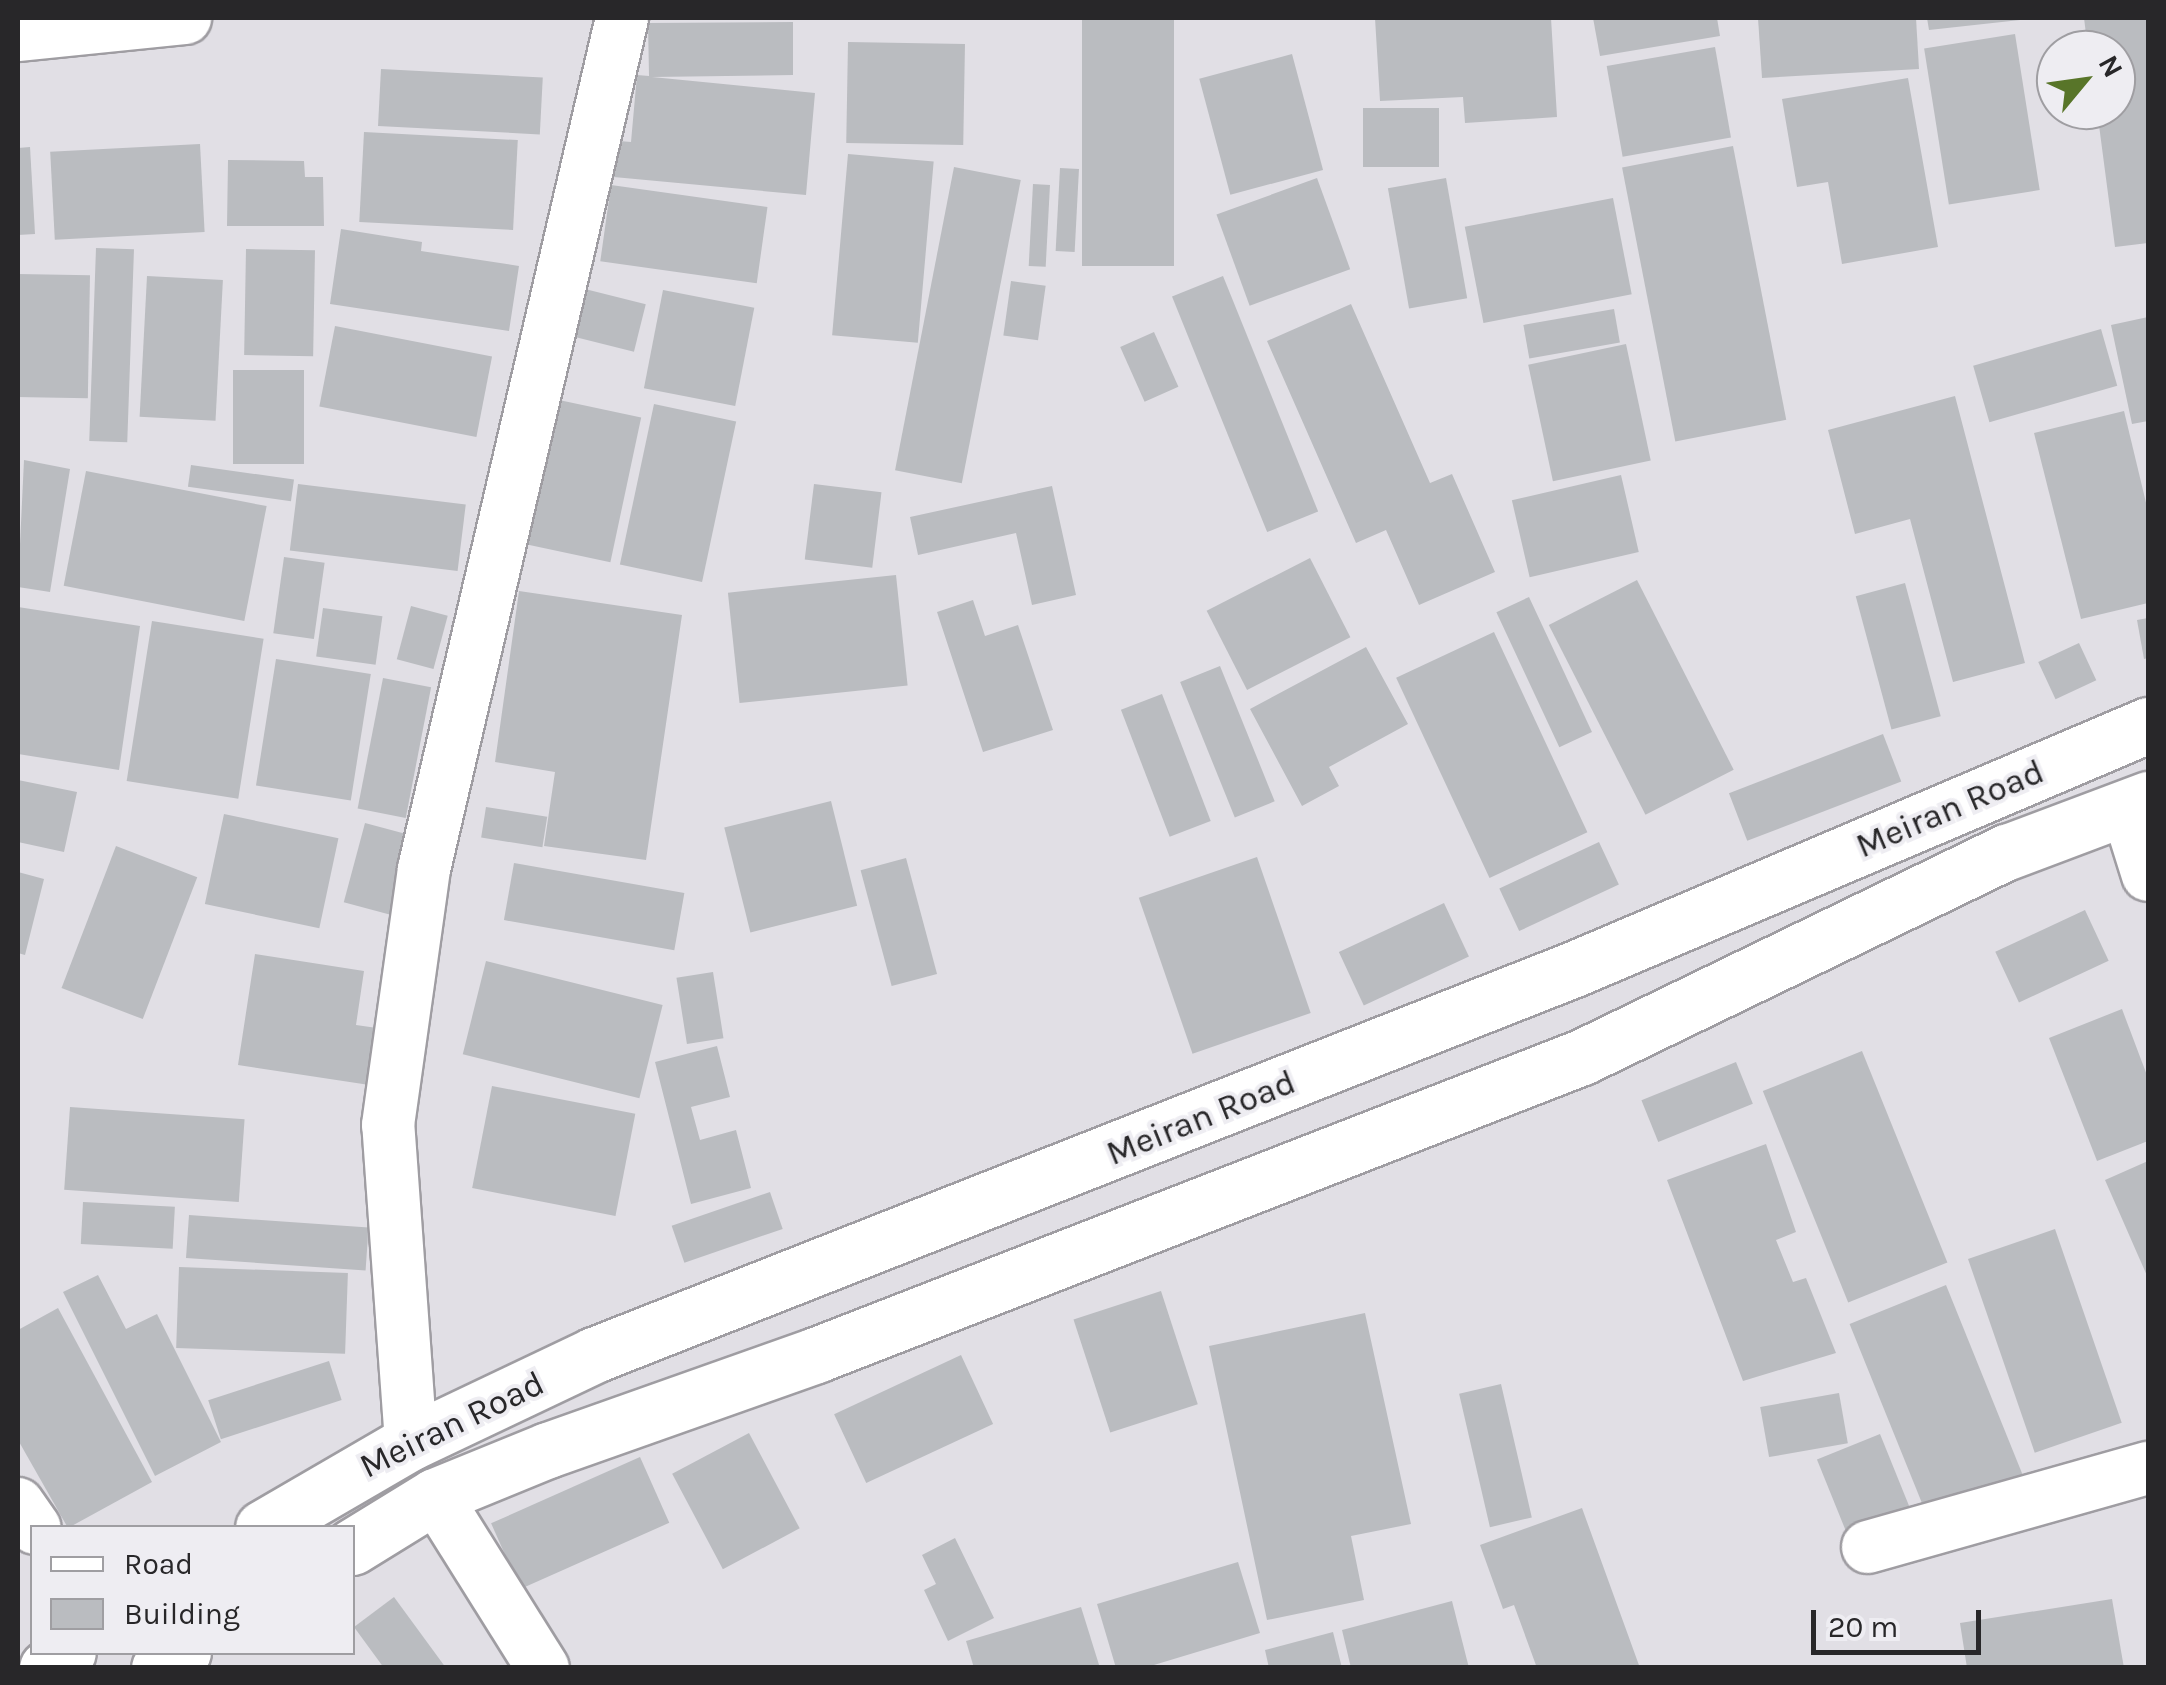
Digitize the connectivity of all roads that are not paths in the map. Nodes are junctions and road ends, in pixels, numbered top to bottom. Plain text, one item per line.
1 (185, 18) edge
2 (622, 18) edge
3 (18, 35) edge
4 (2148, 725) edge
5 (2138, 804) edge
6 (2148, 875) edge
7 (411, 1442) junction
8 (2148, 1468) edge
9 (435, 1496) junction
10 (18, 1504) edge
11 (33, 1525) edge
12 (268, 1525) edge
13 (355, 1546) edge
14 (1868, 1547) dead end
15 (543, 1668) edge

1 - 3 street
2 - 7 street
4 - 7 main road, Meiran Road
5 - 6 street
5 - 9 main road, Meiran Road
7 - 12 main road, Meiran Road
8 - 14 street
9 - 13 main road, Meiran Road
9 - 15 street
10 - 11 street

